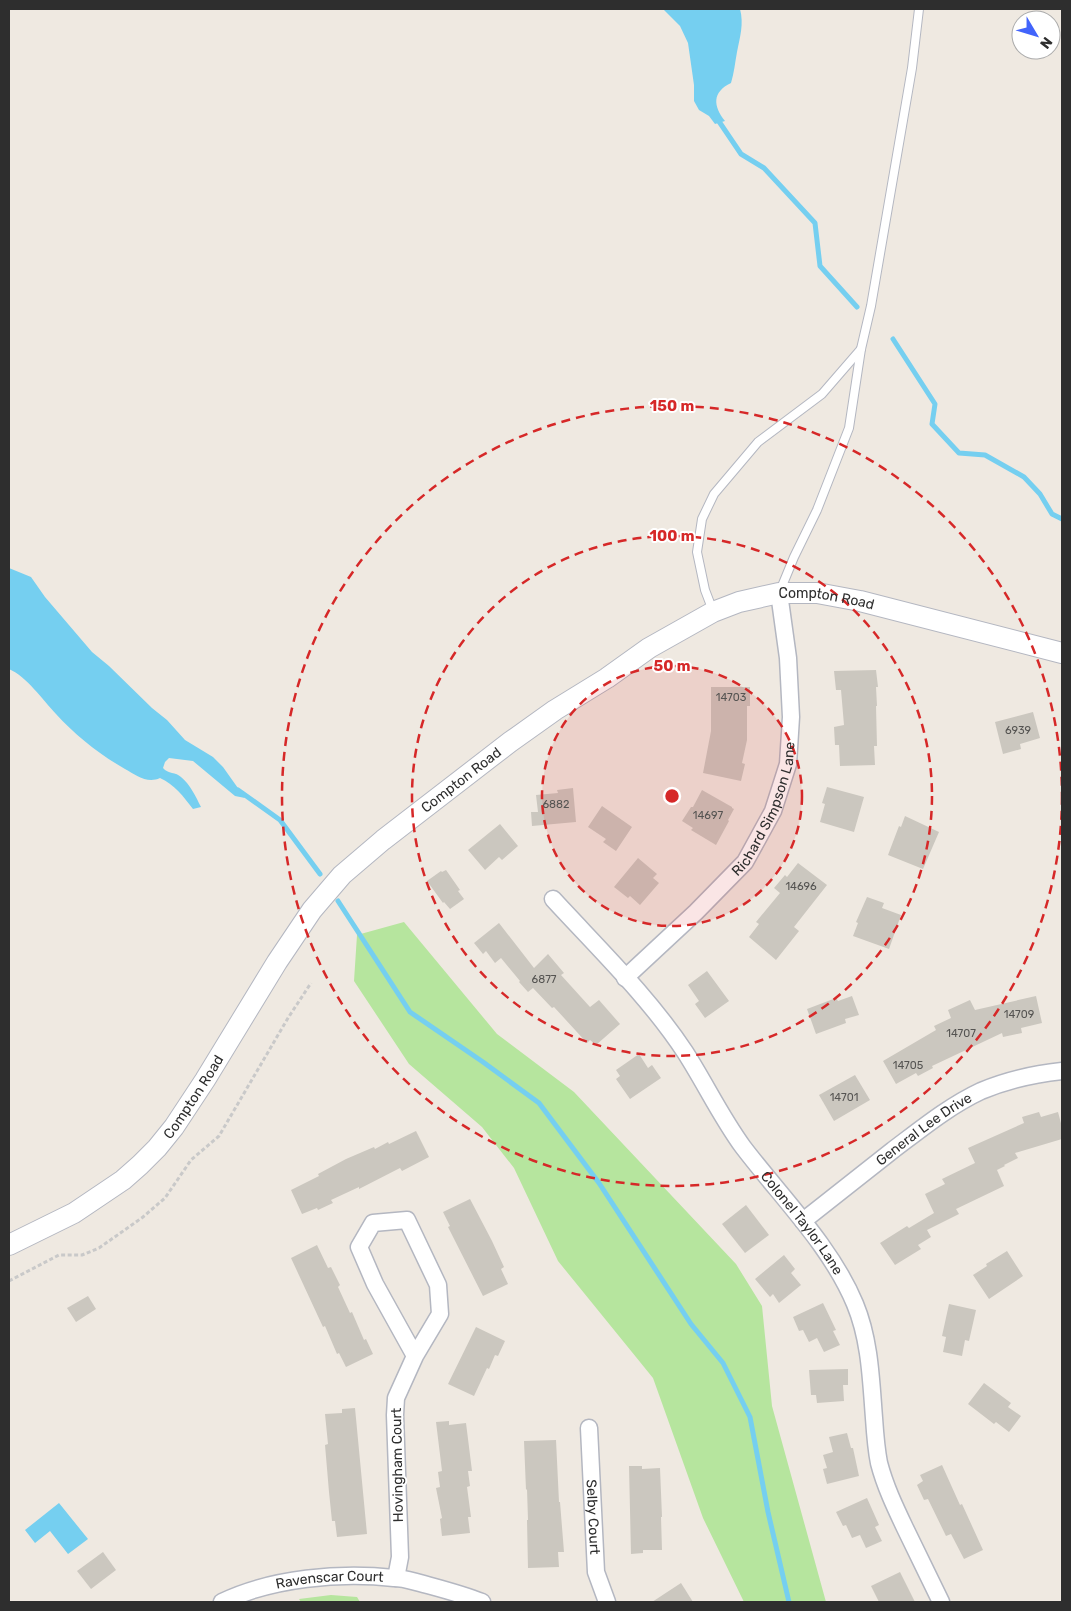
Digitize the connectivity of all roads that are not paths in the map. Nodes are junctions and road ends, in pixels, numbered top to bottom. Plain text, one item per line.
1 (919, 9) edge
2 (861, 349) junction
3 (779, 593) junction
4 (713, 612) junction
5 (1062, 653) edge
6 (553, 899) dead end
7 (625, 978) junction
8 (1062, 1071) edge
9 (803, 1221) junction
10 (9, 1245) edge
11 (415, 1356) junction
12 (589, 1428) dead end
13 (396, 1578) junction
14 (222, 1602) edge
15 (482, 1602) edge
16 (607, 1602) edge
17 (940, 1602) edge

1 - 2 lane
2 - 3 lane
2 - 4 lane
3 - 4 street, Compton Road
3 - 5 street, Compton Road
3 - 7 street, Richard Simpson Lane
4 - 10 street, Compton Road
6 - 7 street, Colonel Taylor Lane
7 - 9 street, Colonel Taylor Lane
8 - 9 street, General Lee Drive
9 - 17 street, Colonel Taylor Lane
11 - 11 street, Hovingham Court
11 - 13 street, Hovingham Court
12 - 16 street, Selby Court
13 - 14 street, Ravenscar Court
13 - 15 street, Ravenscar Court

